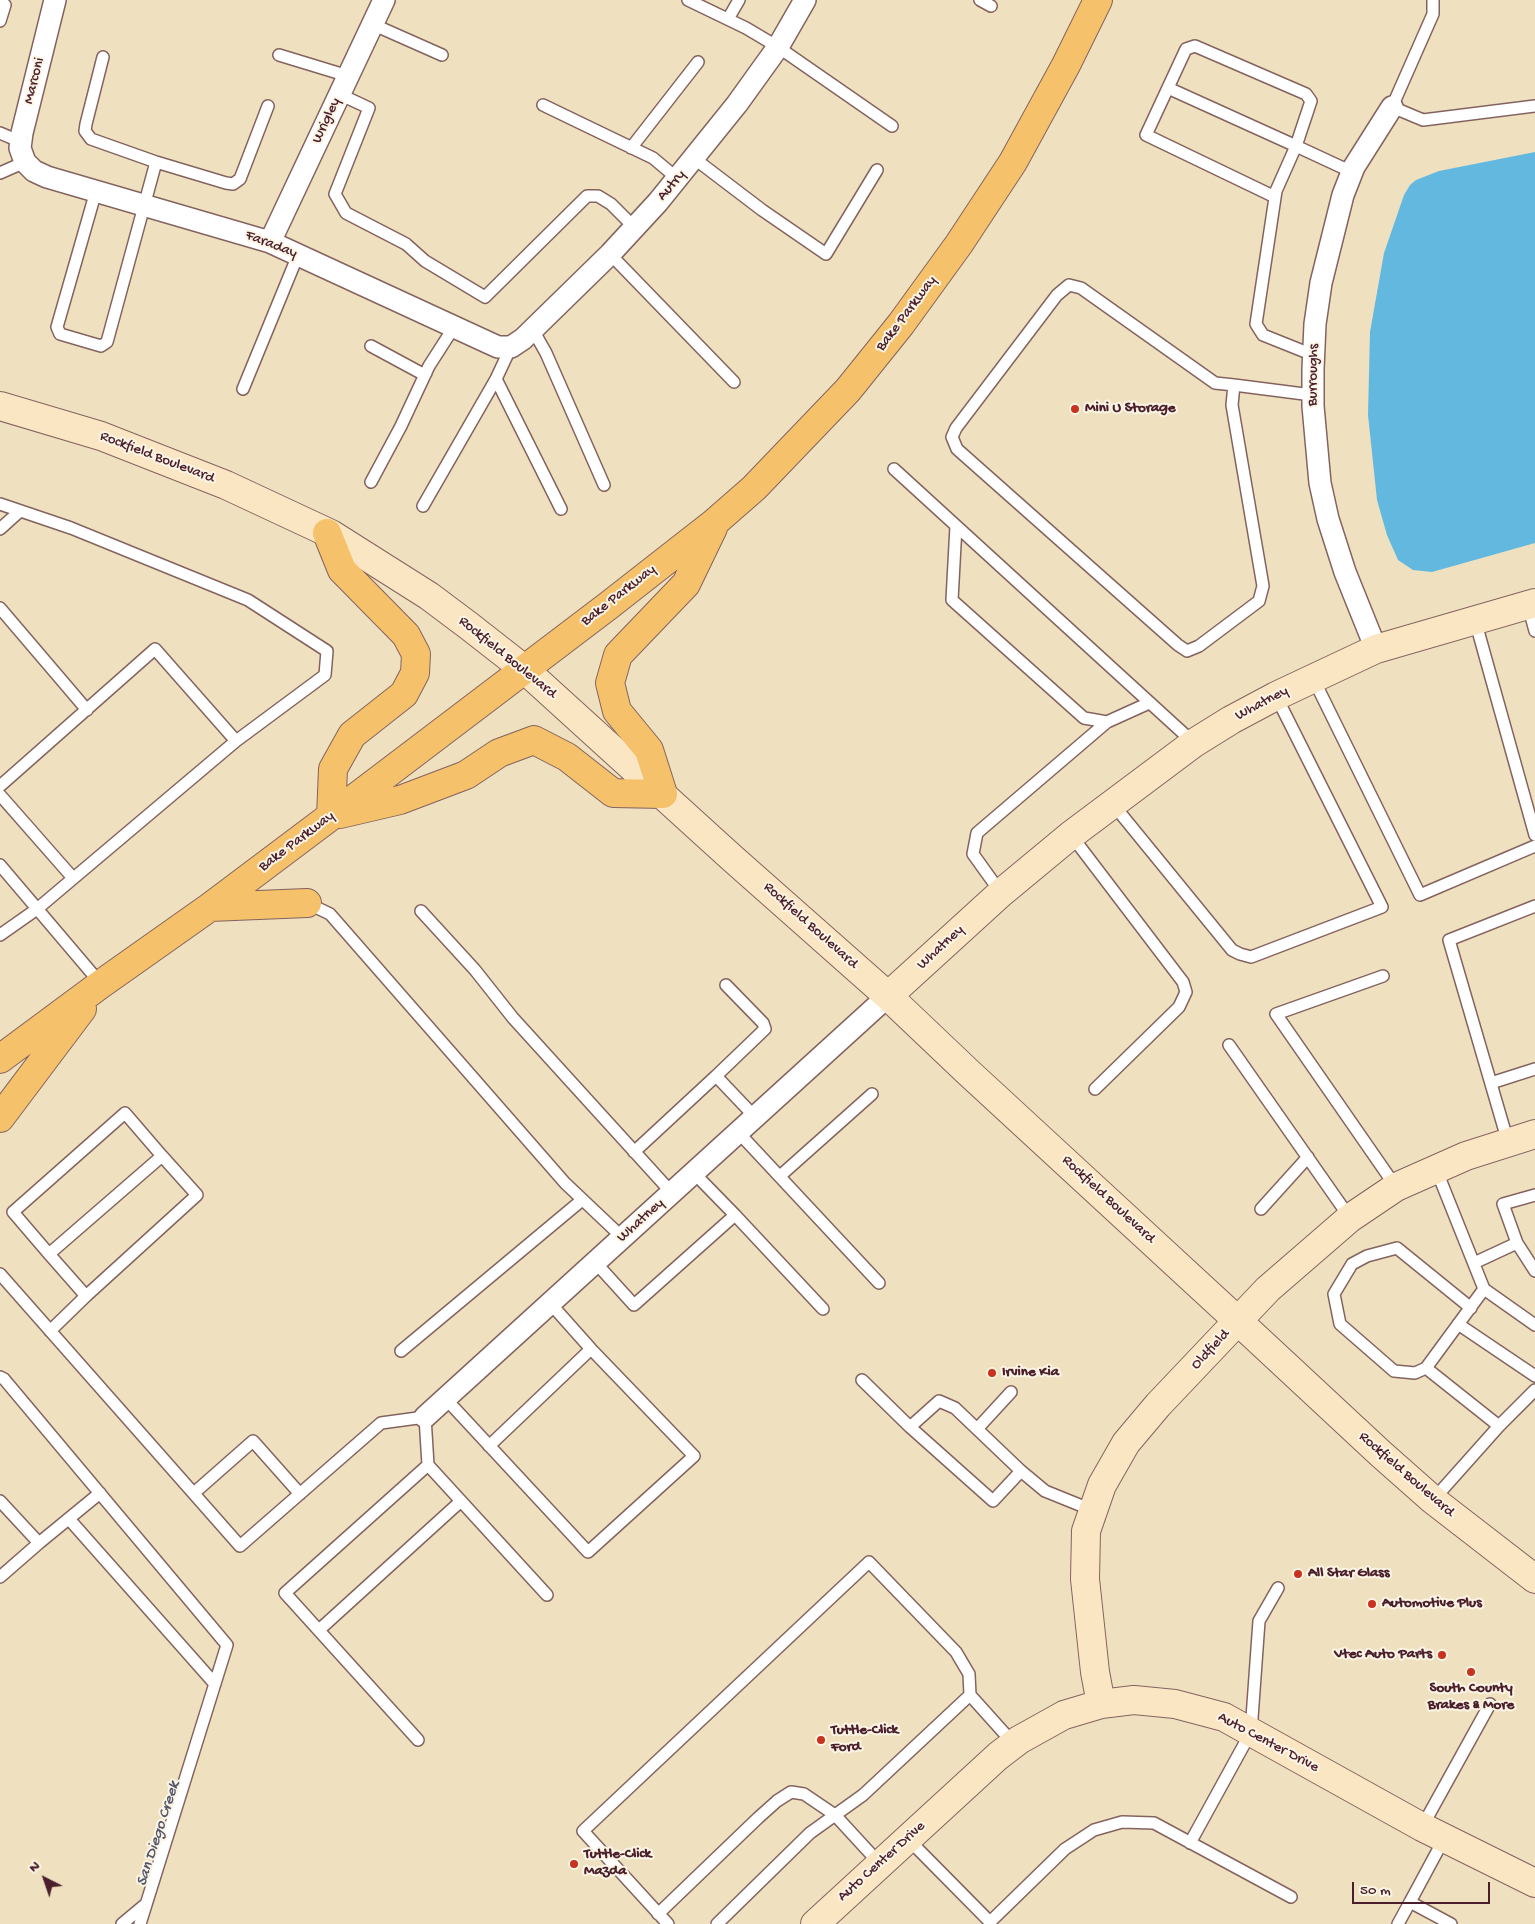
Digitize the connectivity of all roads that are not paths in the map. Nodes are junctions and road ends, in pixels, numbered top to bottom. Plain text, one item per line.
1 (0, 0) edge
2 (55, 0) edge
3 (384, 0) edge
4 (688, 0) edge
5 (739, 0) edge
6 (805, 0) edge
7 (980, 0) edge
8 (1098, 0) edge
9 (1433, 0) edge
10 (991, 6) dead end
11 (728, 19) junction
12 (0, 21) edge
13 (372, 24) junction
14 (778, 47) junction
15 (279, 55) dead end
16 (442, 55) dead end
17 (103, 57) dead end
18 (698, 62) dead end
19 (344, 85) junction
20 (1168, 88) junction
21 (543, 105) dead end
22 (268, 106) dead end
23 (1535, 106) edge
24 (1392, 107) junction
25 (892, 126) dead end
26 (0, 133) edge
27 (1296, 146) junction
28 (631, 148) junction
29 (23, 152) junction
30 (695, 159) junction
31 (156, 162) junction
32 (877, 170) dead end
33 (1352, 172) junction
34 (0, 173) edge
35 (678, 178) junction
36 (96, 191) junction
37 (1275, 196) junction
38 (145, 205) junction
39 (635, 228) junction
40 (270, 242) junction
41 (610, 254) junction
42 (298, 255) junction
43 (454, 327) junction
44 (533, 330) junction
45 (371, 346) dead end
46 (511, 347) junction
47 (1313, 355) junction
48 (426, 373) junction
49 (496, 379) junction
50 (734, 382) dead end
51 (1234, 385) junction
52 (243, 389) dead end
53 (1312, 395) junction
54 (0, 406) edge
55 (894, 469) dead end
56 (371, 482) dead end
57 (604, 485) dead end
58 (0, 504) edge
59 (423, 506) dead end
60 (561, 509) dead end
61 (20, 511) junction
62 (717, 520) junction
63 (956, 526) junction
64 (0, 529) edge
65 (327, 533) junction
66 (0, 608) edge
67 (1533, 613) edge
68 (1475, 620) junction
69 (1376, 650) junction
70 (524, 669) junction
71 (1313, 678) junction
72 (1276, 696) junction
73 (1149, 703) junction
74 (87, 710) junction
75 (1107, 722) junction
76 (236, 741) junction
77 (1194, 743) junction
78 (0, 786) edge
79 (663, 794) junction
80 (0, 795) edge
81 (1112, 803) junction
82 (331, 816) junction
83 (1071, 835) junction
84 (1535, 835) edge
85 (1535, 846) edge
86 (0, 864) edge
87 (73, 878) junction
88 (1001, 893) junction
89 (307, 903) joint
90 (1535, 906) edge
91 (38, 908) junction
92 (210, 908) junction
93 (421, 911) dead end
94 (0, 934) edge
95 (1383, 976) dead end
96 (101, 984) junction
97 (726, 984) dead end
98 (888, 996) junction
99 (1229, 1045) dead end
100 (0, 1059) edge
101 (1535, 1069) edge
102 (716, 1076) junction
103 (1491, 1083) junction
104 (1095, 1088) dead end
105 (872, 1094) dead end
106 (755, 1117) junction
107 (0, 1118) edge
108 (738, 1132) junction
109 (1535, 1134) edge
110 (1508, 1142) junction
111 (634, 1152) junction
112 (162, 1156) junction
113 (1308, 1157) junction
114 (1436, 1169) junction
115 (694, 1173) junction
116 (780, 1176) junction
117 (1396, 1187) junction
118 (672, 1193) junction
119 (1535, 1194) edge
120 (582, 1200) junction
121 (1261, 1209) dead end
122 (735, 1215) junction
123 (1350, 1218) junction
124 (622, 1237) junction
125 (1517, 1244) junction
126 (50, 1254) junction
127 (595, 1262) junction
128 (1474, 1263) junction
129 (1535, 1271) edge
130 (0, 1274) edge
131 (879, 1283) dead end
132 (1484, 1289) junction
133 (86, 1296) junction
134 (550, 1303) junction
135 (1471, 1308) junction
136 (823, 1309) dead end
137 (1238, 1321) junction
138 (1458, 1324) junction
139 (1535, 1325) edge
140 (50, 1331) junction
141 (591, 1349) junction
142 (401, 1351) dead end
143 (1426, 1368) junction
144 (1535, 1376) edge
145 (0, 1377) edge
146 (862, 1380) dead end
147 (1535, 1390) edge
148 (1011, 1392) dead end
149 (445, 1398) junction
150 (425, 1417) junction
151 (1499, 1426) junction
152 (910, 1427) junction
153 (977, 1429) junction
154 (489, 1446) junction
155 (428, 1465) junction
156 (1021, 1471) junction
157 (100, 1493) junction
158 (194, 1493) junction
159 (300, 1494) junction
160 (1432, 1500) junction
161 (0, 1501) edge
162 (461, 1501) junction
163 (1092, 1510) junction
164 (69, 1519) junction
165 (39, 1543) junction
166 (0, 1577) edge
167 (1535, 1579) edge
168 (1278, 1588) dead end
169 (546, 1594) dead end
170 (320, 1630) junction
171 (214, 1684) junction
172 (970, 1696) junction
173 (1101, 1704) junction
174 (1490, 1704) dead end
175 (1251, 1732) junction
176 (418, 1740) dead end
177 (1014, 1744) junction
178 (835, 1815) junction
179 (1434, 1832) junction
180 (908, 1838) junction
181 (1190, 1843) junction
182 (880, 1864) junction
183 (1535, 1883) edge
184 (1291, 1897) dead end
185 (1410, 1902) junction
186 (146, 1904) junction
187 (658, 1914) junction
188 (122, 1924) edge
189 (140, 1924) edge
190 (668, 1924) edge
191 (717, 1924) edge
192 (815, 1924) edge
193 (1398, 1924) edge
194 (1451, 1924) edge

1 - 12 lane
2 - 29 street, Marconi
3 - 13 street, Wrigley
4 - 11 lane
5 - 11 lane
6 - 14 street, Autry
7 - 10 lane
8 - 62 main road, Bake Parkway
9 - 24 lane
11 - 14 lane
13 - 16 lane
13 - 19 street, Wrigley
14 - 25 lane
14 - 30 street, Autry
15 - 19 lane
17 - 31 lane
18 - 28 lane
19 - 39 lane
19 - 40 street, Wrigley
20 - 27 lane
20 - 27 lane
20 - 37 lane
21 - 28 lane
22 - 31 lane
23 - 24 lane
24 - 33 street, Burroughs
26 - 29 lane
27 - 33 lane
27 - 37 lane
28 - 35 lane
29 - 34 lane
29 - 36 street, Faraday
30 - 32 lane
30 - 35 street, Autry
31 - 38 lane
33 - 47 street, Burroughs
35 - 39 street, Autry
36 - 38 street, Faraday
36 - 38 lane
37 - 47 lane
38 - 40 street, Faraday
39 - 41 street, Autry
40 - 42 street, Faraday
41 - 44 street, Autry
41 - 50 lane
42 - 43 street, Faraday
42 - 52 lane
43 - 46 street, Faraday
43 - 48 lane
44 - 46 street, Autry
44 - 57 lane
45 - 48 lane
46 - 49 lane
47 - 53 street, Burroughs
48 - 56 lane
49 - 59 lane
49 - 60 lane
51 - 51 lane
51 - 53 lane
53 - 69 street, Burroughs
54 - 65 street, Rockfield Boulevard
55 - 63 lane
58 - 61 lane
61 - 64 lane
61 - 76 lane
62 - 70 main road, Bake Parkway
62 - 79 main road
63 - 73 lane
63 - 75 lane
65 - 70 street, Rockfield Boulevard
65 - 82 main road
66 - 74 lane
67 - 68 street, Whatney
68 - 69 street, Whatney
68 - 84 lane
69 - 71 street, Whatney
70 - 79 street, Rockfield Boulevard
70 - 82 main road, Bake Parkway
71 - 72 street, Whatney
71 - 85 lane
72 - 77 street, Whatney
72 - 81 lane
73 - 75 lane
73 - 77 lane
74 - 76 lane
74 - 78 lane
75 - 88 lane
76 - 87 lane
77 - 81 street, Whatney
79 - 82 main road
79 - 98 street, Rockfield Boulevard
80 - 87 lane
81 - 83 street, Whatney
82 - 92 main road, Bake Parkway
83 - 88 street, Whatney
83 - 104 lane
86 - 91 lane
87 - 91 lane
88 - 98 street, Whatney
89 - 92 main road
89 - 120 lane
90 - 103 lane
91 - 94 lane
91 - 96 lane
92 - 96 main road, Bake Parkway
93 - 111 lane
95 - 117 lane
96 - 100 main road, Bake Parkway
96 - 107 main road
97 - 102 lane
98 - 106 street, Whatney
98 - 137 street, Rockfield Boulevard
99 - 113 lane
101 - 103 lane
102 - 106 lane
102 - 111 lane
103 - 110 lane
105 - 116 lane
106 - 108 street, Whatney
108 - 115 street, Whatney
108 - 116 lane
109 - 110 street, Oldfield
110 - 114 street, Oldfield
111 - 118 lane
112 - 126 lane
112 - 126 lane
112 - 133 lane
113 - 121 lane
113 - 123 lane
114 - 117 street, Oldfield
114 - 128 lane
115 - 118 street, Whatney
115 - 122 lane
116 - 131 lane
117 - 123 street, Oldfield
118 - 124 street, Whatney
119 - 125 lane
120 - 124 lane
120 - 142 lane
122 - 127 lane
122 - 136 lane
123 - 137 street, Oldfield
124 - 127 street, Whatney
125 - 128 lane
125 - 129 lane
126 - 133 lane
127 - 134 street, Whatney
128 - 132 lane
130 - 140 lane
132 - 135 lane
132 - 139 lane
133 - 140 lane
134 - 141 lane
134 - 149 street, Whatney
135 - 138 lane
135 - 143 lane
137 - 160 street, Rockfield Boulevard
137 - 163 street, Oldfield
138 - 143 lane
138 - 144 lane
140 - 158 lane
141 - 154 lane
141 - 154 lane
143 - 151 lane
145 - 157 lane
146 - 152 lane
147 - 151 lane
148 - 153 lane
149 - 150 street, Whatney
149 - 154 lane
150 - 155 lane
150 - 159 lane
151 - 160 lane
152 - 153 lane
152 - 156 lane
153 - 156 lane
155 - 162 lane
155 - 170 lane
156 - 163 lane
157 - 164 lane
157 - 171 lane
158 - 159 lane
158 - 159 lane
160 - 167 street, Rockfield Boulevard
161 - 165 lane
162 - 169 lane
162 - 170 lane
163 - 173 street, Oldfield
164 - 165 lane
164 - 171 lane
165 - 166 lane
168 - 175 lane
170 - 176 lane
171 - 186 lane
172 - 177 lane
172 - 178 lane
172 - 187 lane
173 - 175 street, Auto Center Drive
173 - 177 street, Auto Center Drive
174 - 179 lane
175 - 179 street, Auto Center Drive
175 - 181 lane
177 - 180 street, Auto Center Drive
178 - 182 lane
178 - 187 lane
178 - 191 lane
179 - 183 street, Auto Center Drive
179 - 185 lane
180 - 181 lane
180 - 182 street, Auto Center Drive
181 - 184 lane
182 - 192 street, Auto Center Drive
185 - 193 lane
185 - 194 lane
186 - 188 lane
186 - 189 lane
187 - 190 lane

